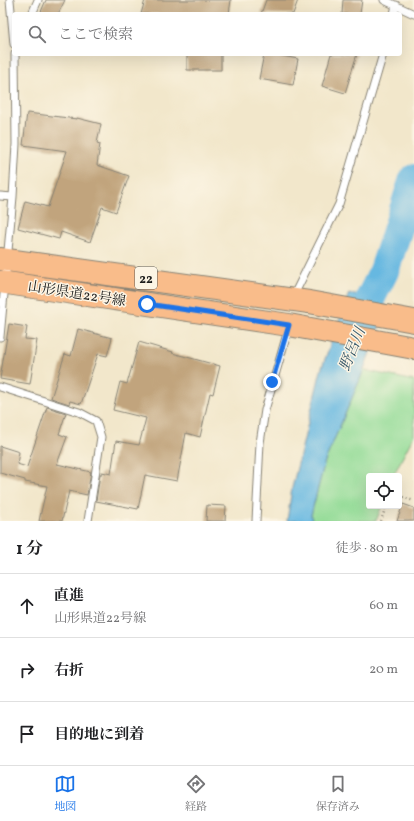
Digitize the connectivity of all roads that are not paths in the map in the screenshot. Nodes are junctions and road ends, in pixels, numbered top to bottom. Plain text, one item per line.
1 (10, 0) edge
2 (38, 0) edge
3 (384, 0) edge
4 (396, 5) junction
5 (33, 12) edge
6 (394, 12) edge
7 (414, 14) edge
8 (12, 22) edge
9 (15, 56) edge
10 (382, 56) edge
11 (0, 196) edge
12 (13, 197) junction
13 (4, 259) edge
14 (2, 282) edge
15 (301, 300) junction
16 (414, 321) edge
17 (297, 326) junction
18 (0, 337) edge
19 (411, 347) edge
20 (0, 387) edge
21 (88, 521) edge
22 (256, 521) edge

1 - 8 lane
2 - 5 lane
3 - 4 lane
4 - 6 lane
4 - 7 lane
9 - 12 lane
10 - 15 lane
11 - 12 lane
12 - 13 lane
13 - 14 lane
13 - 15 main road, 山形県道22号線 / 22
14 - 17 main road, 山形県道22号線 / 22
14 - 18 lane
15 - 16 main road, 山形県道22号線 / 22
17 - 19 main road, 山形県道22号線 / 22
17 - 22 lane
20 - 21 lane

